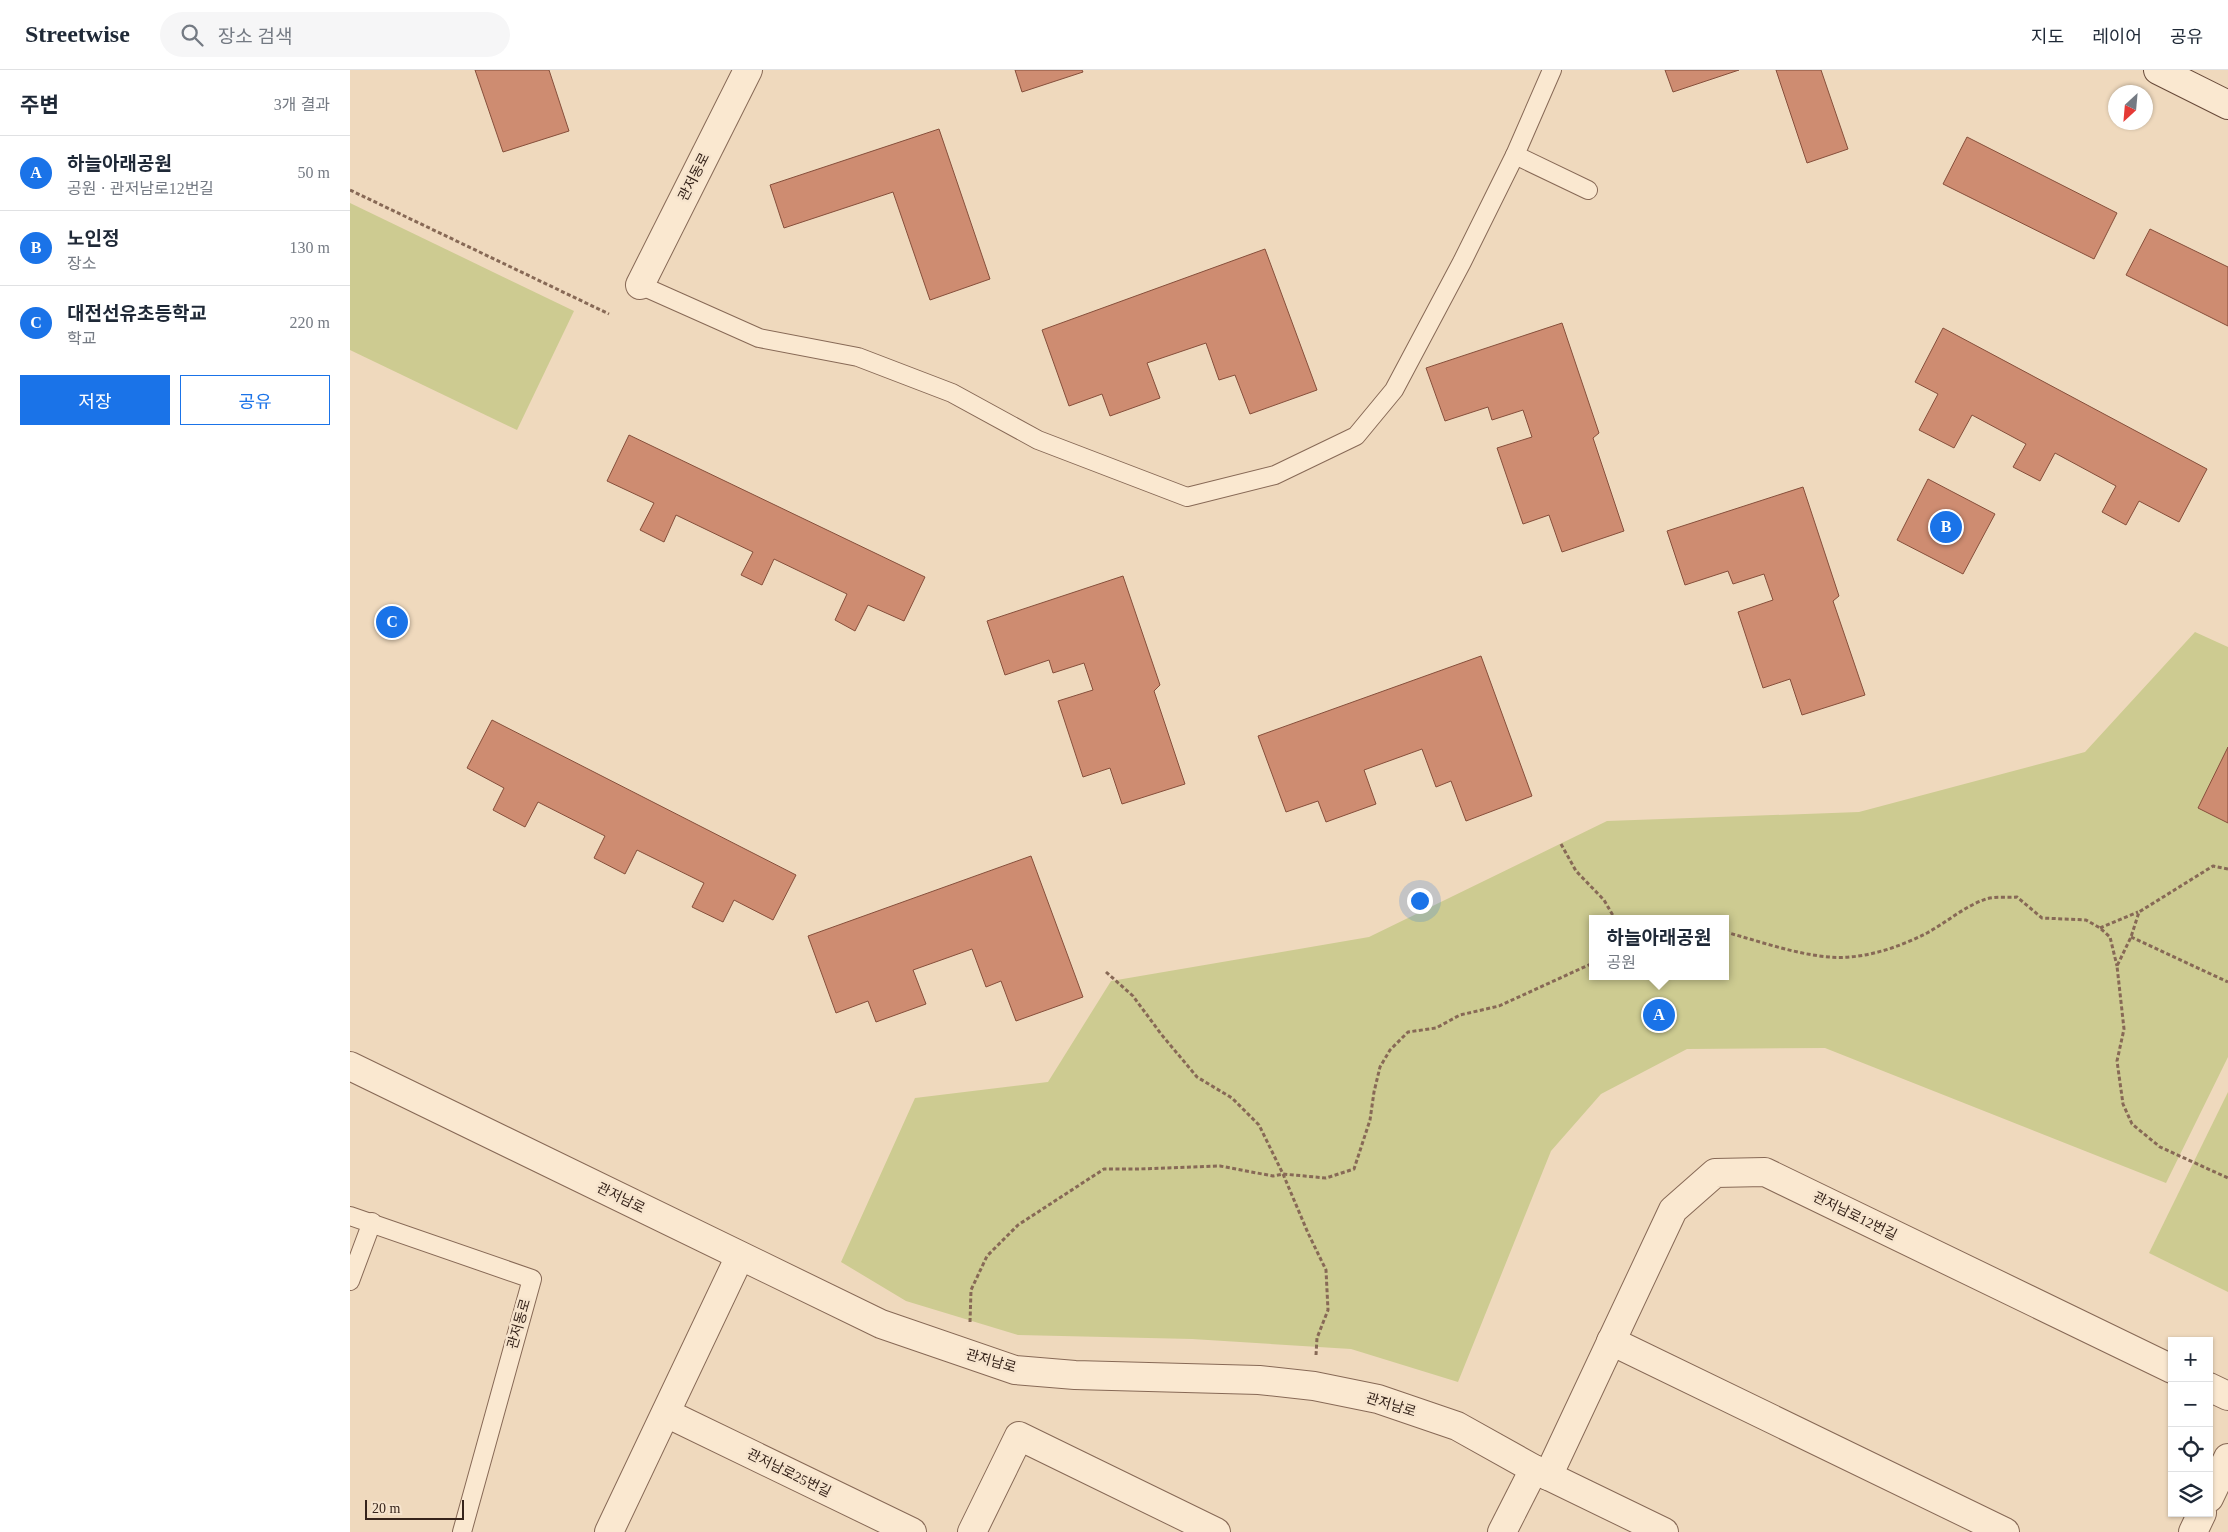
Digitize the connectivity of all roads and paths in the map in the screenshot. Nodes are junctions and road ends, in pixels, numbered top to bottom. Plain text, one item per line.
1 (748, 70) edge
2 (1552, 70) edge
3 (2158, 70) edge
4 (2228, 105) edge
5 (1515, 154) junction
6 (350, 190) edge
7 (1588, 190) dead end
8 (640, 285) joint
9 (609, 314) dead end
10 (1561, 844) dead end
11 (2228, 869) edge
12 (2139, 912) junction
13 (1613, 915) edge
14 (2100, 928) junction
15 (1729, 933) edge
16 (2132, 936) junction
17 (1589, 965) edge
18 (2117, 966) junction
19 (1106, 972) dead end
20 (2228, 982) edge
21 (350, 1066) edge
22 (1283, 1174) junction
23 (2228, 1178) edge
24 (350, 1216) edge
25 (372, 1222) junction
26 (740, 1256) junction
27 (350, 1281) edge
28 (970, 1327) dead end
29 (1611, 1341) junction
30 (2168, 1367) edge
31 (1314, 1386) junction
32 (2213, 1389) edge
33 (2228, 1396) edge
34 (666, 1413) junction
35 (2228, 1458) edge
36 (1541, 1472) junction
37 (2213, 1490) edge
38 (2200, 1517) edge
39 (462, 1532) edge
40 (610, 1532) edge
41 (912, 1532) edge
42 (972, 1532) edge
43 (1216, 1532) edge
44 (1502, 1532) edge
45 (1664, 1532) edge
46 (2004, 1532) edge
47 (2193, 1532) edge

1 - 8 street, 관저동로
2 - 5 lane
3 - 4 street
5 - 7 lane
5 - 8 lane
6 - 9 path
10 - 13 path
11 - 12 path
12 - 14 path
12 - 16 path
14 - 15 path
14 - 18 path
16 - 18 path
16 - 20 path
17 - 22 path
18 - 23 path
19 - 22 path
21 - 26 street, 관저남로
22 - 28 path
22 - 31 path
24 - 25 lane, 관저동로
25 - 27 lane
25 - 39 lane, 관저동로
26 - 31 street, 관저남로
26 - 34 street
29 - 30 street, 관저남로12번길
29 - 36 street, 관저남로12번길
29 - 46 street
31 - 36 street, 관저남로
32 - 33 street
34 - 40 street
34 - 41 street, 관저남로25번길
35 - 37 street
36 - 44 street
36 - 45 street, 관저남로
38 - 47 street
42 - 43 street

